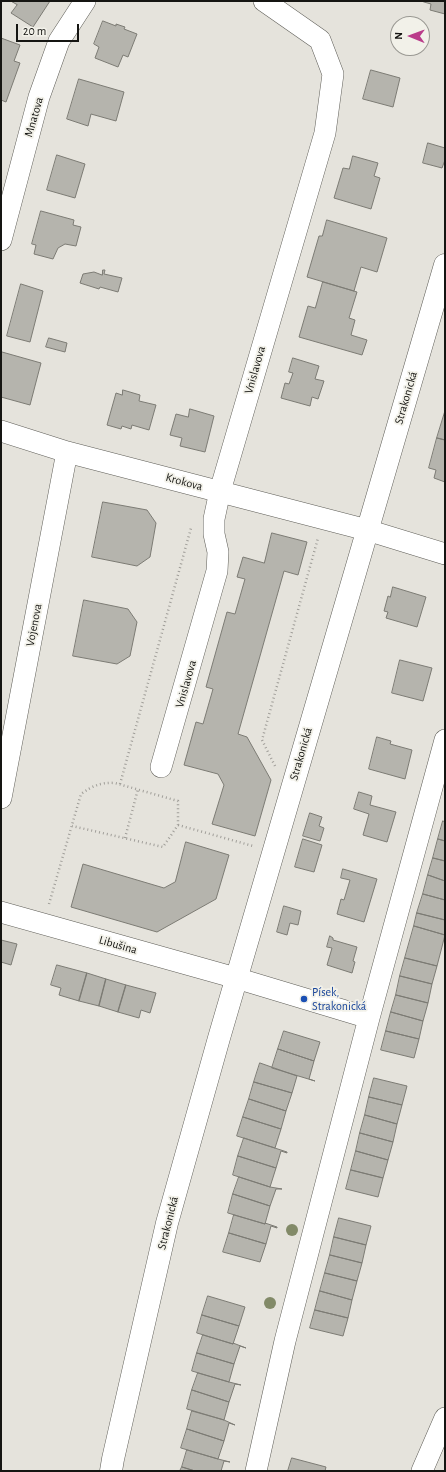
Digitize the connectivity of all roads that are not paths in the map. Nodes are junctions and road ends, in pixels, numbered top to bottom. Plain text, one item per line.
1 (85, 1) edge
2 (264, 1) edge
3 (1, 240) edge
4 (445, 266) edge
5 (1, 431) edge
6 (67, 452) junction
7 (220, 491) junction
8 (367, 530) junction
9 (445, 554) edge
10 (445, 740) edge
11 (161, 767) dead end
12 (1, 798) edge
13 (1, 912) edge
14 (236, 978) junction
15 (369, 1018) junction
16 (445, 1418) edge
17 (111, 1471) edge
18 (256, 1471) edge
19 (422, 1471) edge

1 - 3 street, Mnatova
2 - 7 street, Vnislavova
4 - 8 main road, Strakonická
5 - 6 street, Krokova
6 - 7 street, Krokova
6 - 12 street, Vojenova
7 - 8 street, Krokova
7 - 11 street, Vnislavova
8 - 9 street
8 - 14 main road, Strakonická
10 - 15 street
13 - 14 street, Libušina
14 - 15 street
14 - 17 main road, Strakonická
15 - 18 street
16 - 19 street

